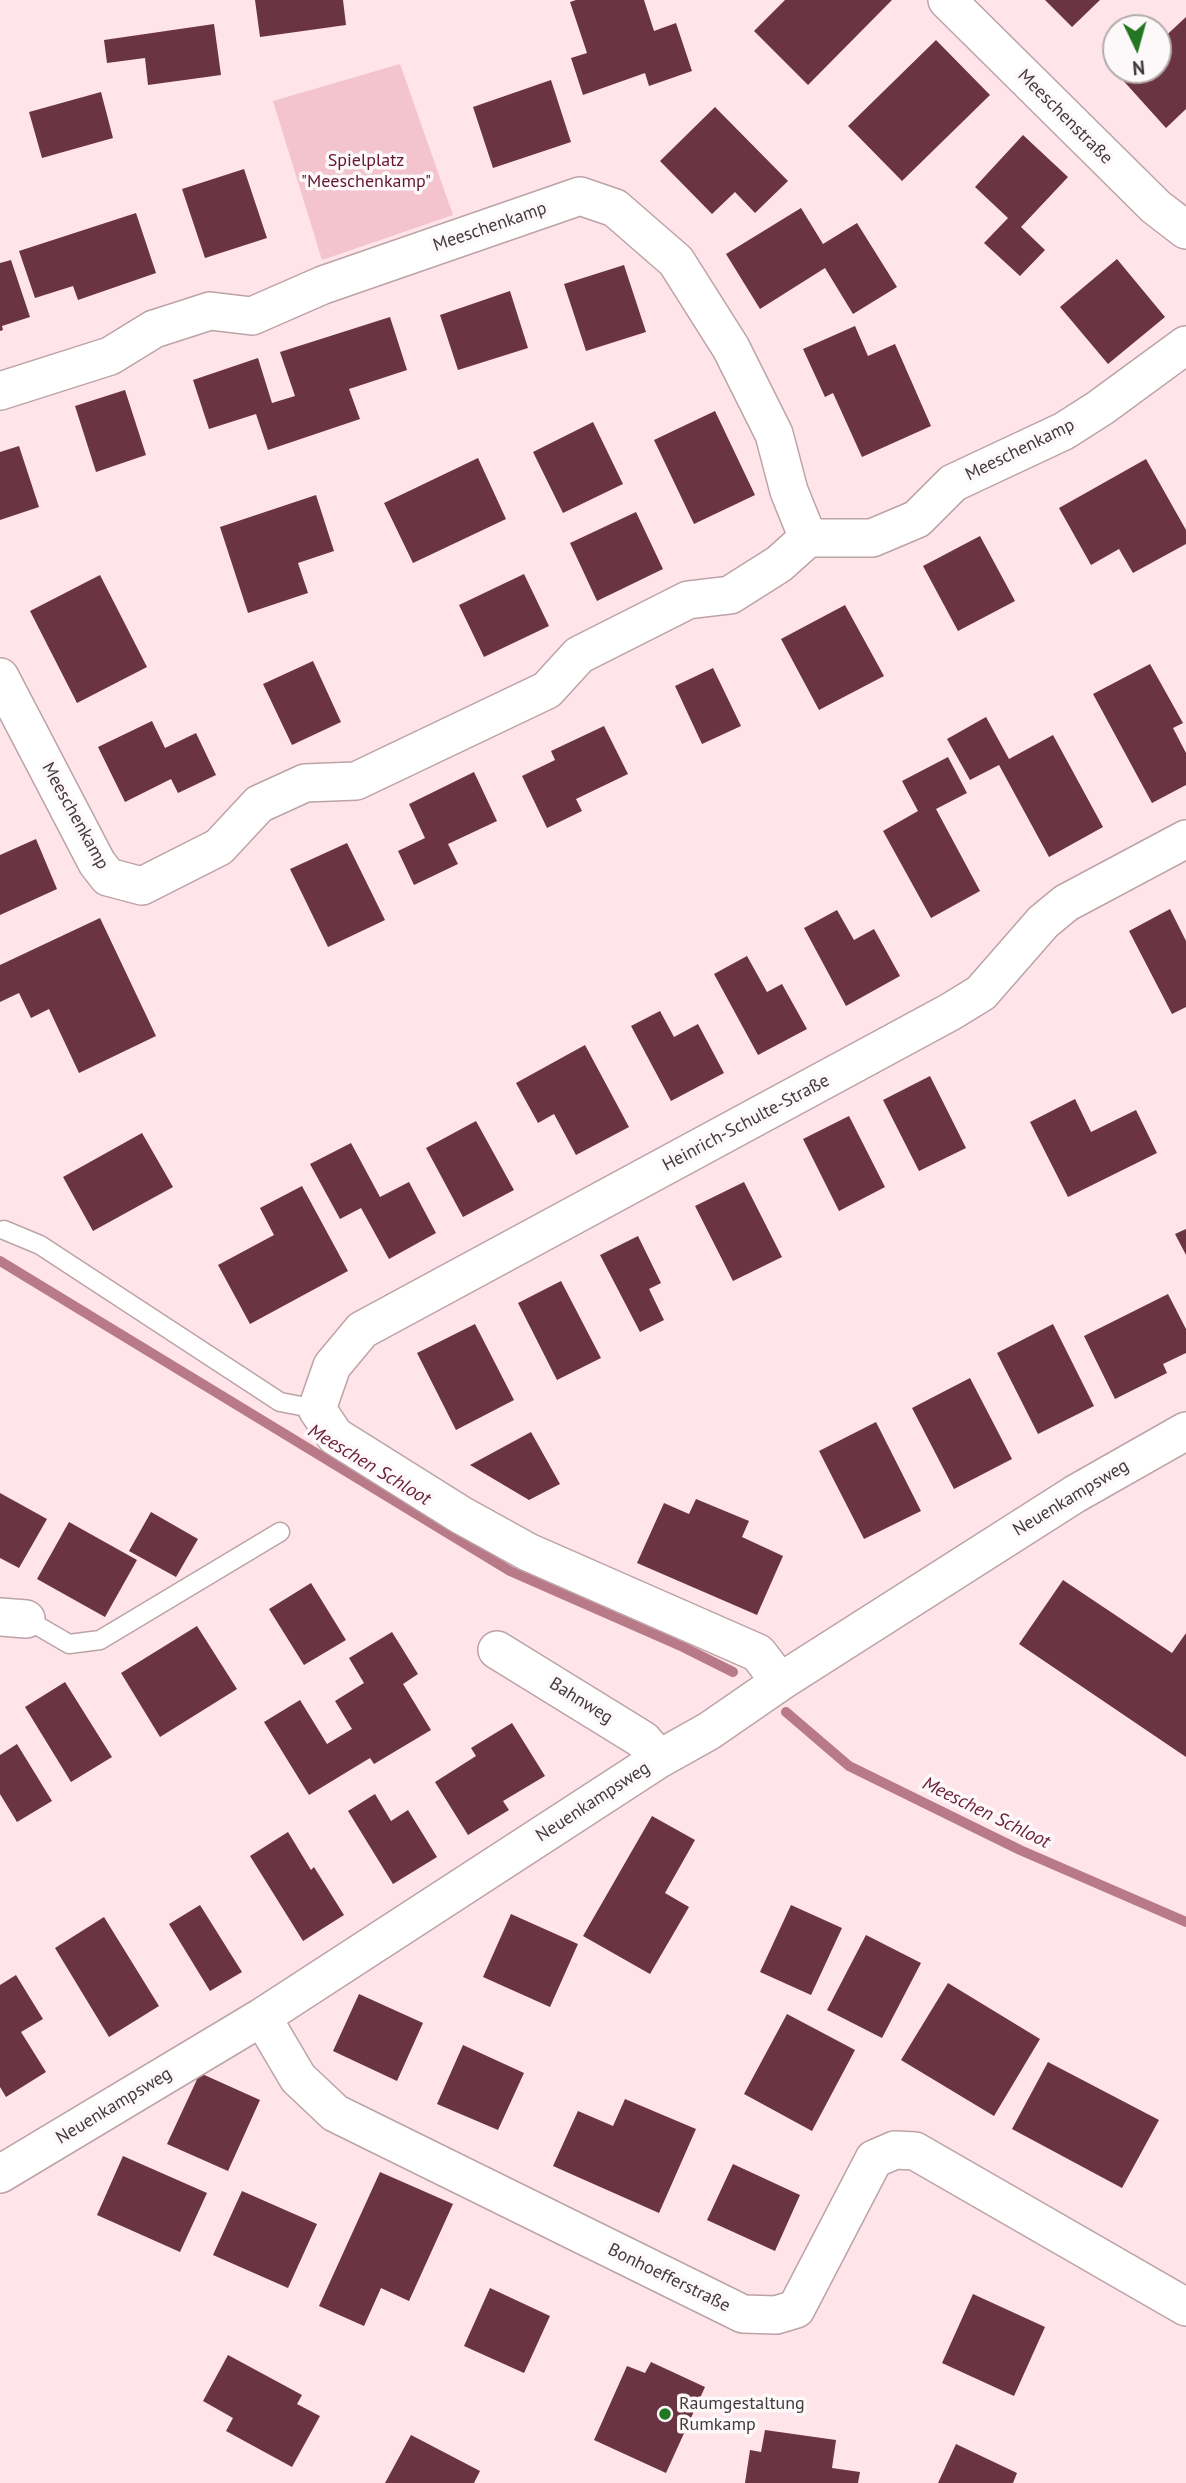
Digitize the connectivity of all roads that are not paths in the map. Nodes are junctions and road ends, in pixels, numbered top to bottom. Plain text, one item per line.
1 (947, 0) edge
2 (1186, 230) edge
3 (1186, 345) edge
4 (0, 391) edge
5 (808, 538) junction
6 (0, 677) edge
7 (1186, 839) edge
8 (4, 1230) dead end
9 (317, 1409) junction
10 (1186, 1431) edge
11 (280, 1532) dead end
12 (13, 1618) edge
13 (497, 1650) dead end
14 (780, 1682) junction
15 (659, 1759) junction
16 (262, 2017) junction
17 (0, 2174) edge
18 (1186, 2307) edge

1 - 2 street, Meeschenstraße
3 - 5 street, Meeschenkamp
4 - 5 street, Meeschenkamp
5 - 6 street, Meeschenkamp
7 - 9 street, Heinrich-Schulte-Straße
8 - 9 lane
9 - 14 street
10 - 14 street, Neuenkampsweg
11 - 12 lane
13 - 15 street, Bahnweg
14 - 15 street, Neuenkampsweg
15 - 16 street, Neuenkampsweg
16 - 17 street, Neuenkampsweg
16 - 18 street, Bonhoefferstraße

